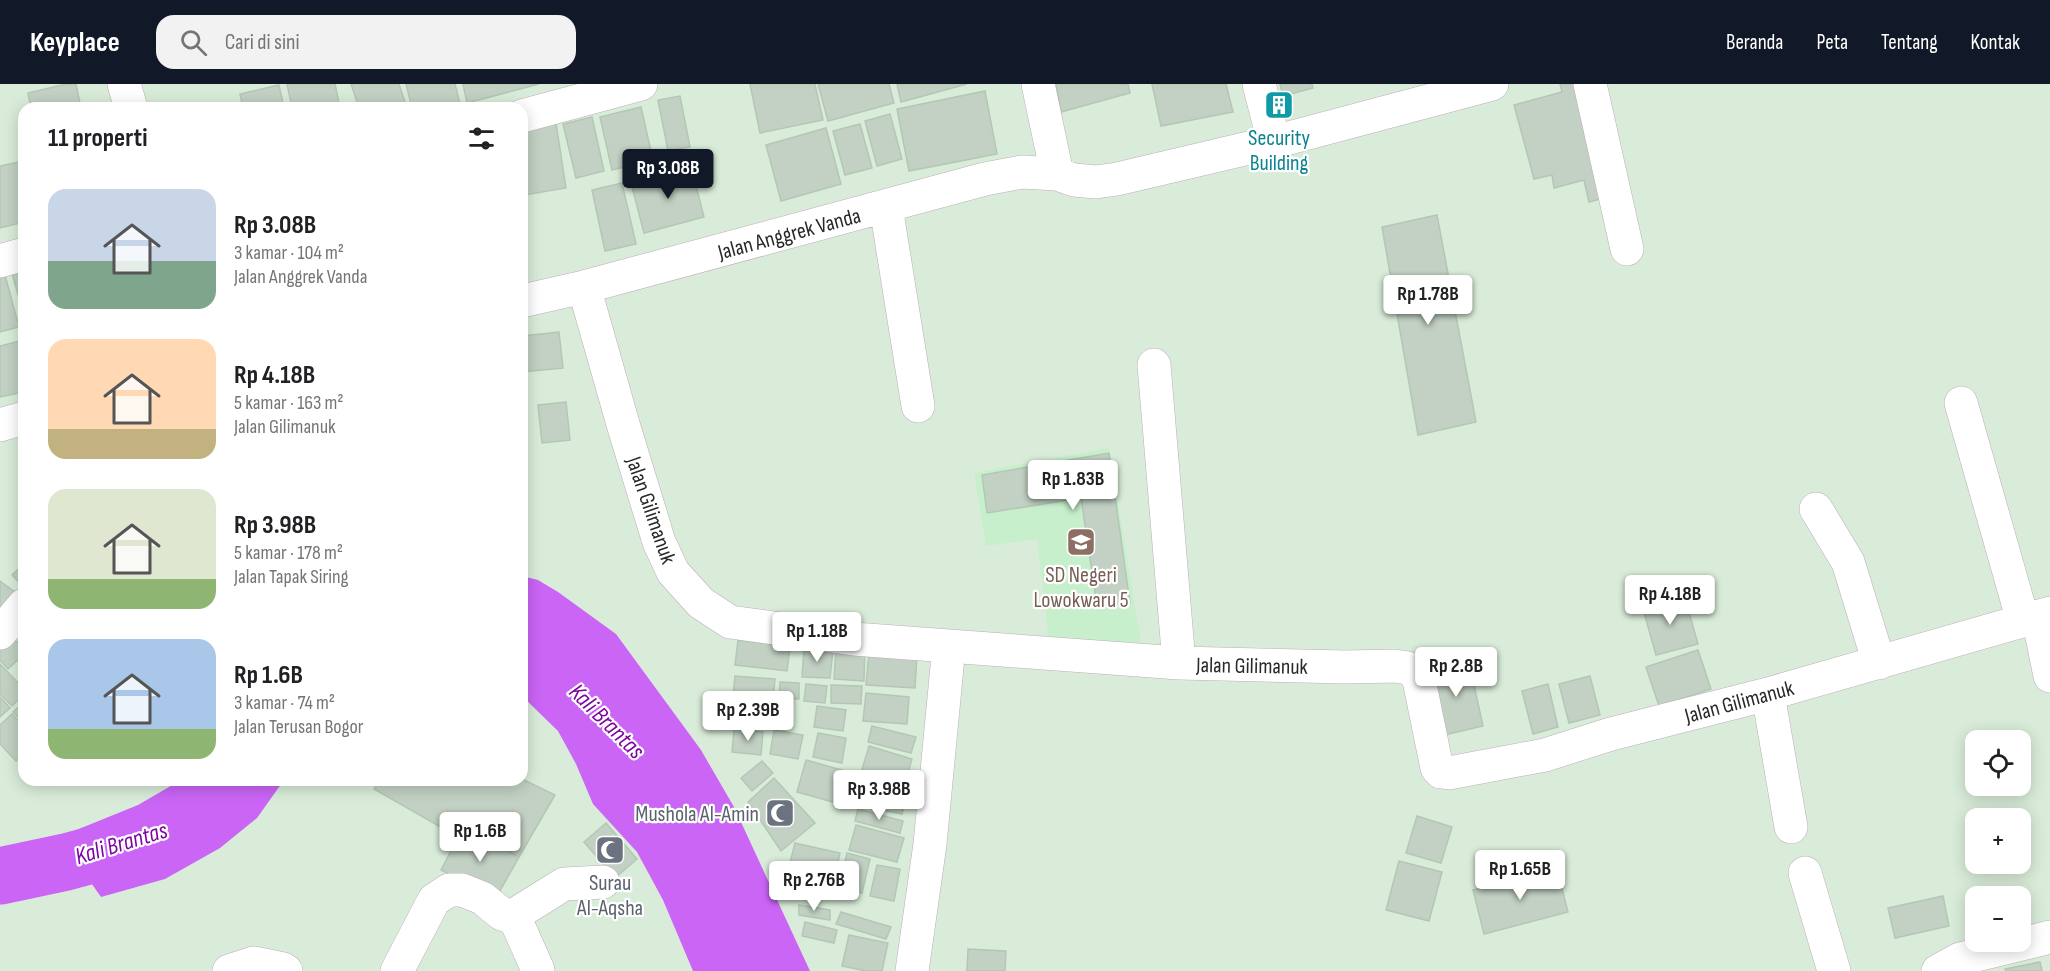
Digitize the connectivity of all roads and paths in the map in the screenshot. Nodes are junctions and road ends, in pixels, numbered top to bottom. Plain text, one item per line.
1 (124, 84) edge
2 (641, 84) edge
3 (1038, 84) edge
4 (1259, 84) edge
5 (1492, 84) edge
6 (1590, 84) edge
7 (129, 102) edge
8 (528, 114) edge
9 (1274, 142) junction
10 (1057, 174) junction
11 (886, 207) junction
12 (1627, 249) dead end
13 (18, 256) edge
14 (0, 261) edge
15 (584, 287) junction
16 (528, 300) edge
17 (1154, 366) dead end
18 (1961, 403) dead end
19 (918, 406) dead end
20 (18, 420) edge
21 (0, 425) edge
22 (1816, 509) dead end
23 (18, 612) edge
24 (2037, 617) edge
25 (0, 633) edge
26 (949, 646) junction
27 (1179, 663) junction
28 (1879, 663) junction
29 (2050, 676) edge
30 (1768, 694) junction
31 (1791, 827) dead end
32 (1805, 873) dead end
33 (603, 882) dead end
34 (514, 916) junction
35 (2050, 937) edge
36 (538, 970) edge
37 (229, 971) edge
38 (286, 971) edge
39 (397, 971) edge
40 (912, 971) edge
41 (1834, 971) edge
42 (1938, 971) edge

1 - 7 street
2 - 8 street
3 - 10 street
4 - 9 street
5 - 9 street, Jalan Anggrek Vanda
6 - 12 street
9 - 10 street, Jalan Anggrek Vanda
10 - 11 street, Jalan Anggrek Vanda
11 - 15 street, Jalan Anggrek Vanda
11 - 19 street
13 - 14 street
15 - 16 street, Jalan Anggrek Vanda
15 - 26 street, Jalan Gilimanuk
17 - 27 street
18 - 24 street
20 - 21 street
22 - 28 street
23 - 25 street
24 - 28 street, Jalan Gilimanuk
24 - 29 street
26 - 27 street, Jalan Gilimanuk
26 - 40 street
27 - 30 street, Jalan Gilimanuk
28 - 30 street, Jalan Gilimanuk
30 - 31 street
32 - 41 street
33 - 34 street
34 - 36 street
34 - 39 street
35 - 42 street
37 - 38 street

